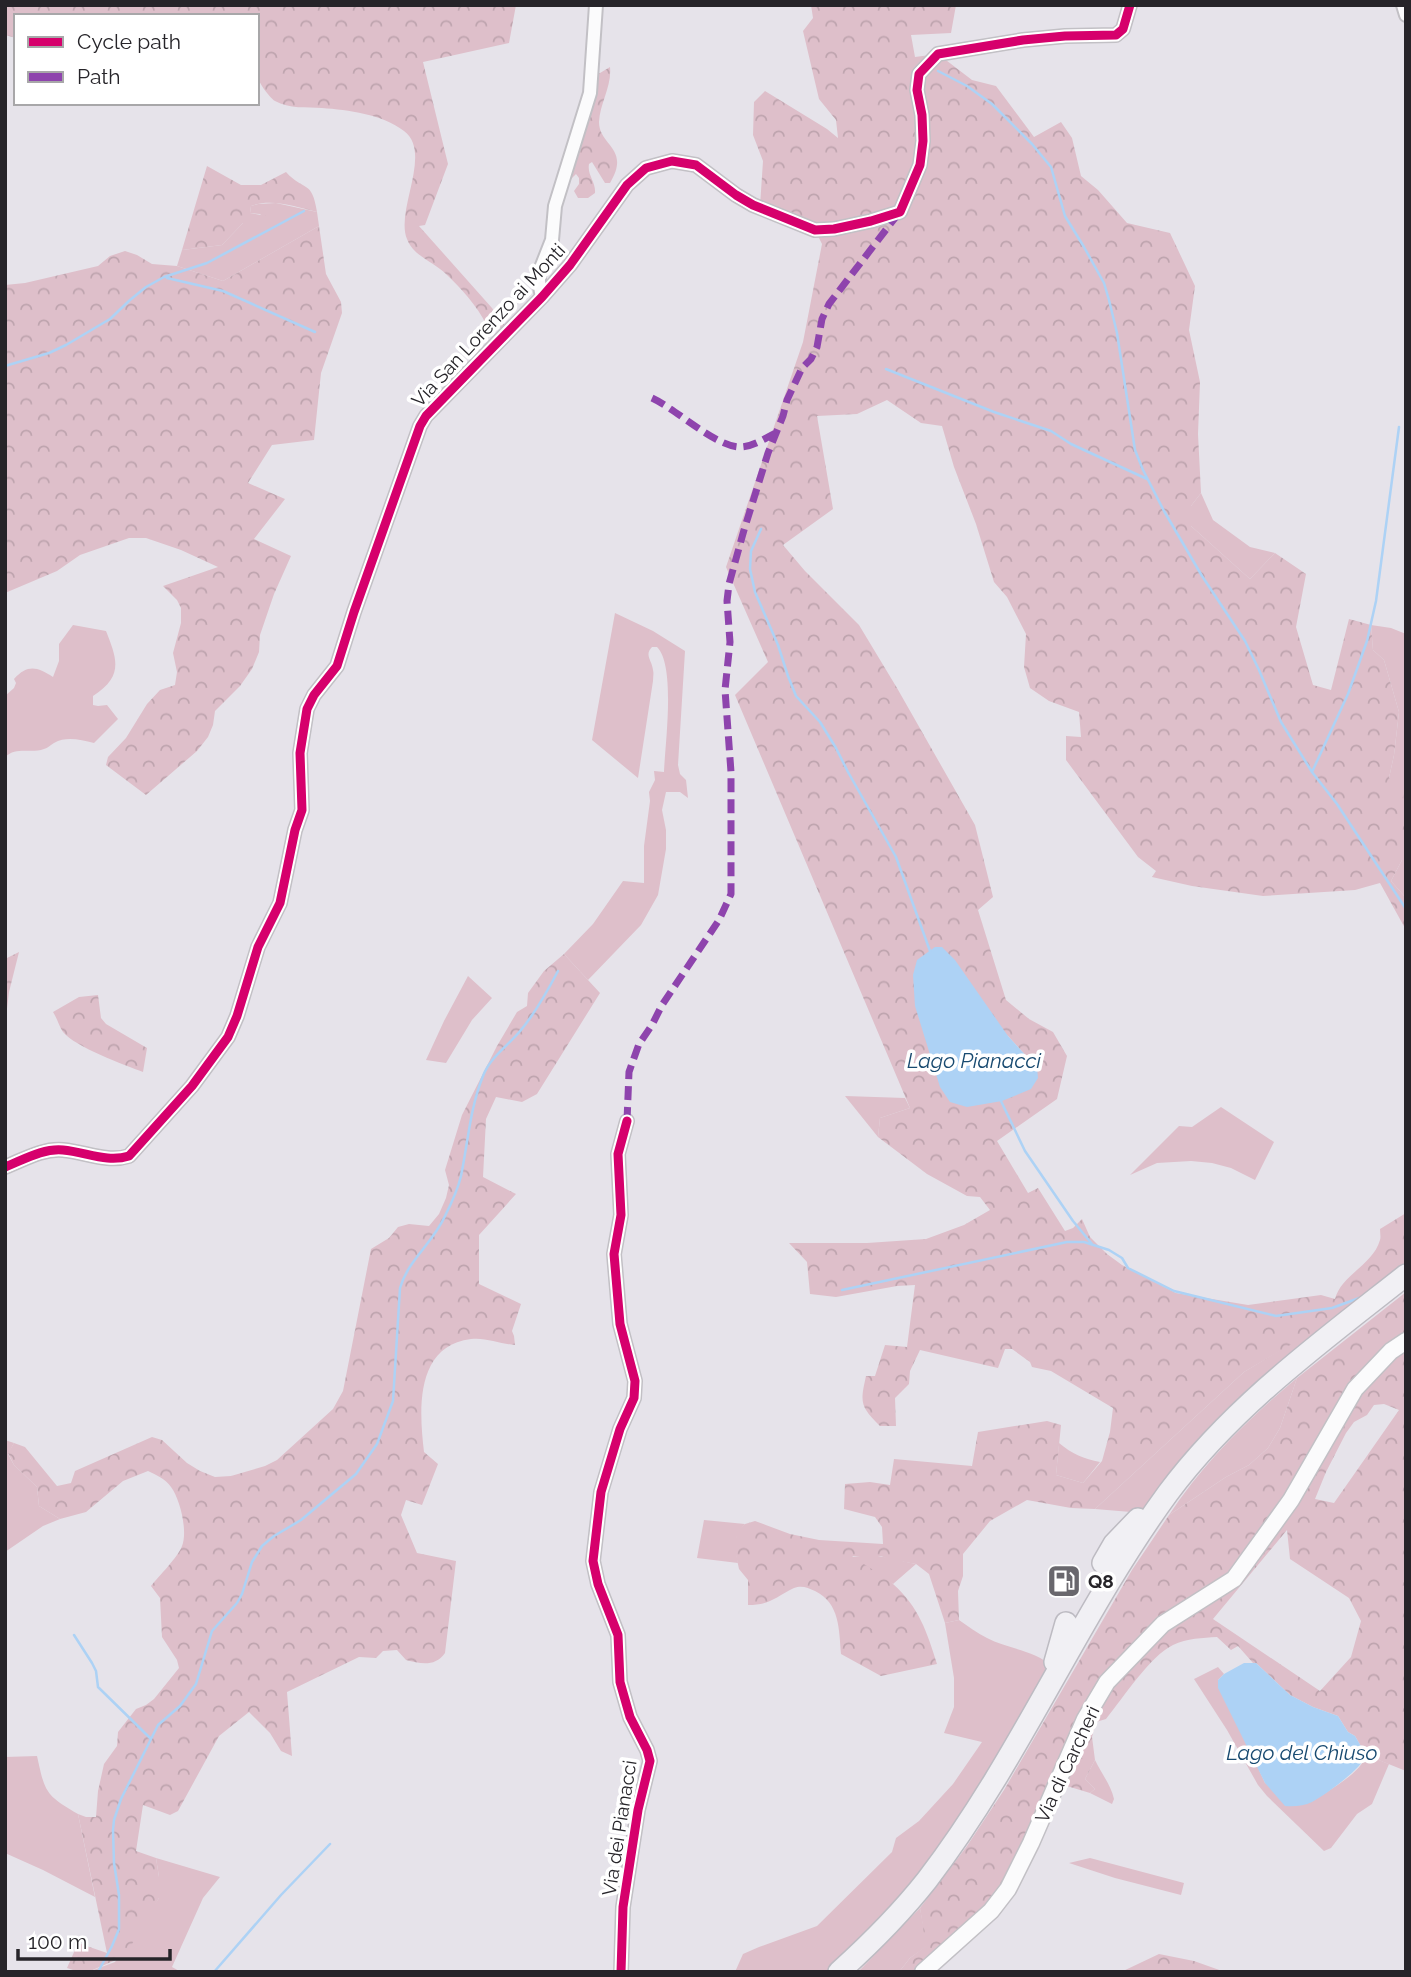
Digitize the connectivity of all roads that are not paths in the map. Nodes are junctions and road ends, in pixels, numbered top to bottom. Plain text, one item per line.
1 (596, 5) edge
2 (1130, 5) edge
3 (1403, 5) edge
4 (1406, 15) edge
5 (542, 297) junction
6 (627, 1121) dead end
7 (5, 1167) edge
8 (1406, 1275) edge
9 (1406, 1292) edge
10 (1406, 1341) edge
11 (1226, 1427) junction
12 (1102, 1563) dead end
13 (1066, 1623) dead end
14 (1042, 1699) junction
15 (621, 1972) edge
16 (839, 1972) edge
17 (858, 1972) edge
18 (923, 1972) edge

1 - 5 street
2 - 5 street, Via San Lorenzo ai Monti
3 - 4 street
5 - 7 street, Via San Lorenzo ai Monti
6 - 15 street, Via dei Pianacci
8 - 11 highway
9 - 17 highway
10 - 18 street, Via di Carcheri
11 - 12 highway
11 - 14 highway
13 - 14 highway
14 - 16 highway

